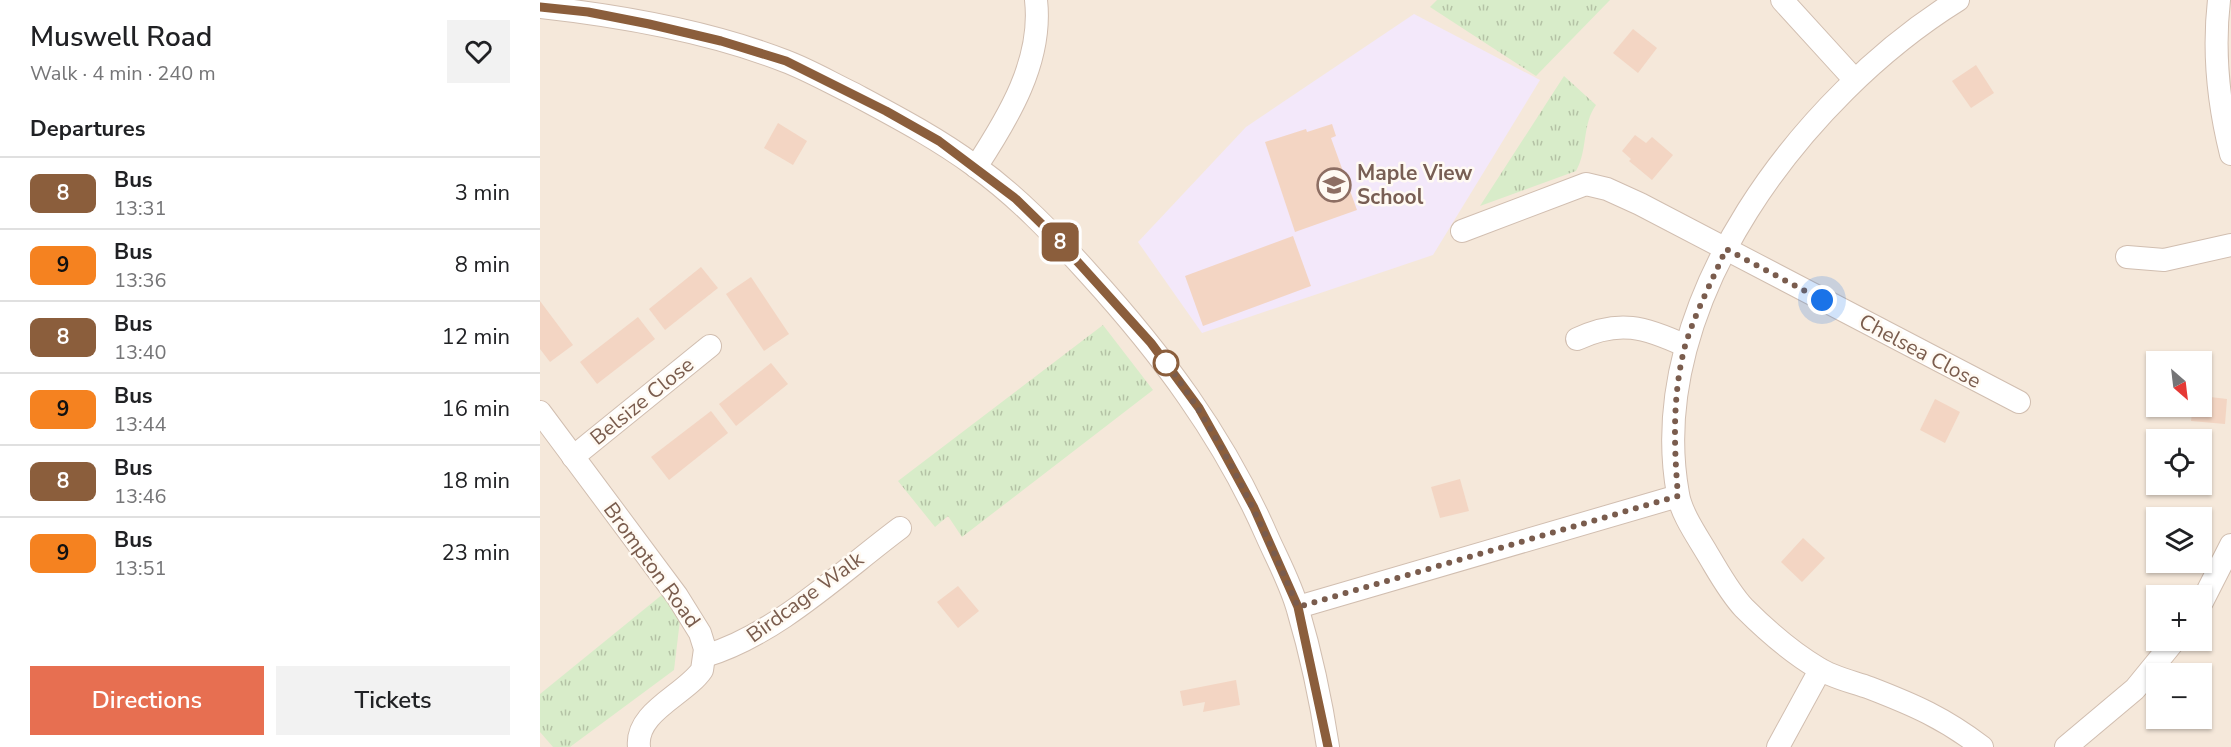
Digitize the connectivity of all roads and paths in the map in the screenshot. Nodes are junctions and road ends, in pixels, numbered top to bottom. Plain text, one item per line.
1 (1036, 0) edge
2 (1782, 0) edge
3 (1958, 0) edge
4 (2219, 0) edge
5 (540, 7) edge
6 (1854, 79) junction
7 (2231, 153) edge
8 (976, 167) junction
9 (1462, 231) dead end
10 (2231, 245) edge
11 (1726, 249) junction
12 (2127, 257) dead end
13 (1577, 339) dead end
14 (710, 345) dead end
15 (1686, 346) junction
16 (2019, 402) dead end
17 (540, 412) edge
18 (573, 457) junction
19 (1678, 496) junction
20 (900, 528) dead end
21 (2231, 545) edge
22 (2211, 585) edge
23 (1298, 607) junction
24 (2166, 651) edge
25 (705, 656) junction
26 (1820, 669) junction
27 (639, 747) edge
28 (1328, 747) edge
29 (1778, 747) edge
30 (1982, 747) edge
31 (2066, 747) edge

1 - 8 street
2 - 6 street
3 - 6 street
4 - 7 street
5 - 8 street
6 - 11 street
8 - 23 street
9 - 11 street, Chelsea Close
10 - 12 street
11 - 15 street
11 - 16 street, Chelsea Close
13 - 15 street
14 - 18 street, Belsize Close
15 - 19 street
17 - 18 street, Brompton Road
18 - 25 street, Brompton Road
19 - 23 street
19 - 26 street
20 - 25 street, Birdcage Walk
21 - 22 street
23 - 28 street
24 - 31 street
25 - 27 street, Brompton Road
26 - 29 street
26 - 30 street

